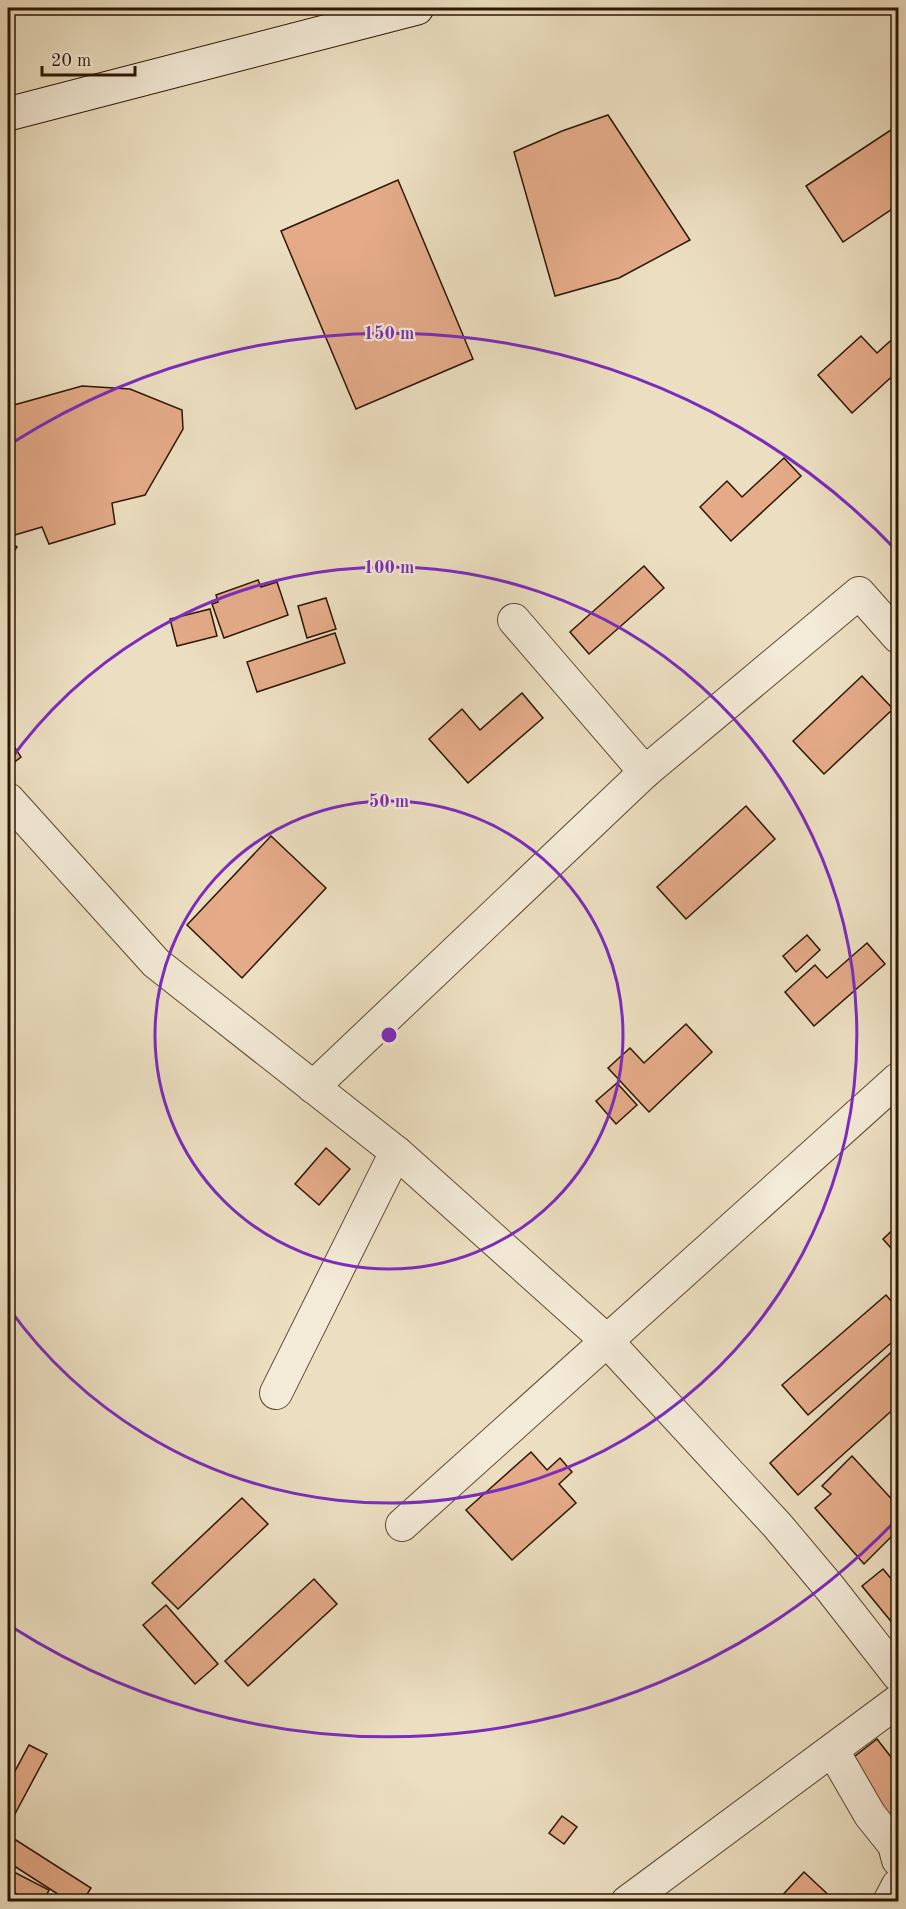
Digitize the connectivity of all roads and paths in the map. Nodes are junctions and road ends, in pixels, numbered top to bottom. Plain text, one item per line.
1 (417, 8) edge
2 (8, 114) edge
3 (514, 620) dead end
4 (898, 637) edge
5 (645, 772) junction
6 (8, 799) edge
7 (898, 1079) edge
8 (313, 1087) junction
9 (396, 1152) junction
10 (606, 1340) junction
11 (276, 1393) dead end
12 (402, 1525) dead end
13 (898, 1676) edge
14 (898, 1701) edge
15 (833, 1751) junction
16 (898, 1860) edge
17 (898, 1885) edge
18 (627, 1902) edge
19 (889, 1902) edge

1 - 2 main road
3 - 5 street
4 - 5 street
5 - 8 street
6 - 8 street
7 - 10 street
8 - 9 street
9 - 10 street
9 - 11 street
10 - 12 street
10 - 13 street
14 - 15 street
15 - 16 street
15 - 18 street
17 - 19 street

